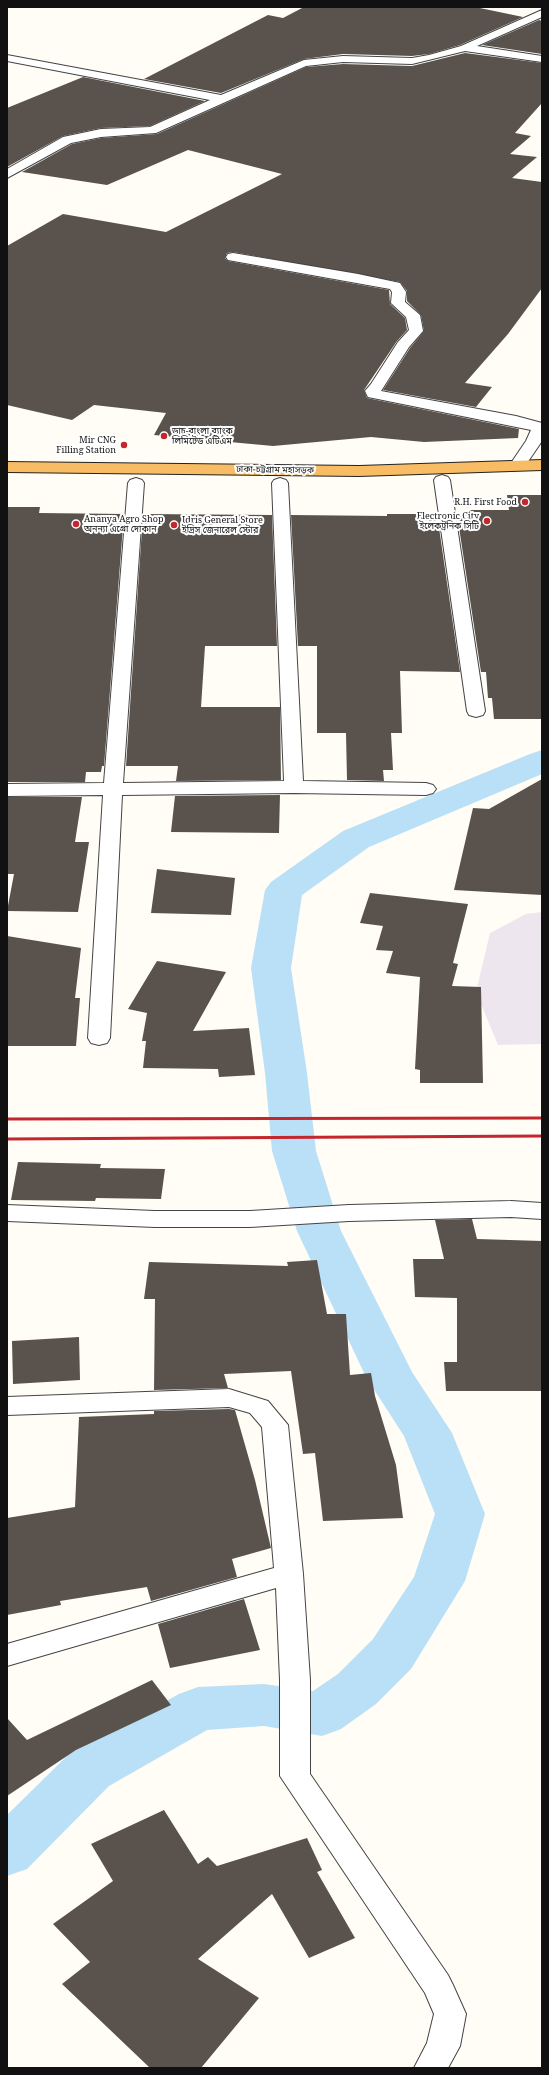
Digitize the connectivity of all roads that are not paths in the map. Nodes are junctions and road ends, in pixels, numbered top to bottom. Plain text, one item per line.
1 (542, 13) edge
2 (465, 48) junction
3 (7, 58) edge
4 (542, 59) edge
5 (223, 99) junction
6 (7, 174) edge
7 (233, 257) dead end
8 (542, 465) edge
9 (517, 466) junction
10 (7, 467) edge
11 (542, 477) edge
12 (442, 480) junction
13 (15, 482) dead end
14 (136, 483) junction
15 (280, 483) junction
16 (476, 711) dead end
17 (294, 787) junction
18 (113, 789) junction
19 (426, 789) dead end
20 (7, 790) edge
21 (99, 1038) dead end
22 (542, 1211) edge
23 (7, 1214) edge
24 (7, 1406) edge
25 (289, 1574) junction
26 (7, 1655) edge
27 (431, 2068) edge

1 - 2 street
2 - 4 street
2 - 5 street
3 - 5 street
5 - 6 street
7 - 9 street
8 - 9 highway, ঢাকা-চট্টগ্রাম মহাসড়ক
9 - 10 highway, ঢাকা-চট্টগ্রাম মহাসড়ক
11 - 12 highway, ঢাকা-চট্টগ্রাম মহাসড়ক
12 - 15 highway, ঢাকা-চট্টগ্রাম মহাসড়ক
12 - 16 street
13 - 14 highway, ঢাকা-চট্টগ্রাম মহাসড়ক
14 - 15 highway, ঢাকা-চট্টগ্রাম মহাসড়ক
14 - 18 street
15 - 17 street
17 - 18 street
17 - 19 street
18 - 20 street
18 - 21 street
22 - 23 street
24 - 25 street
25 - 26 street
25 - 27 street

